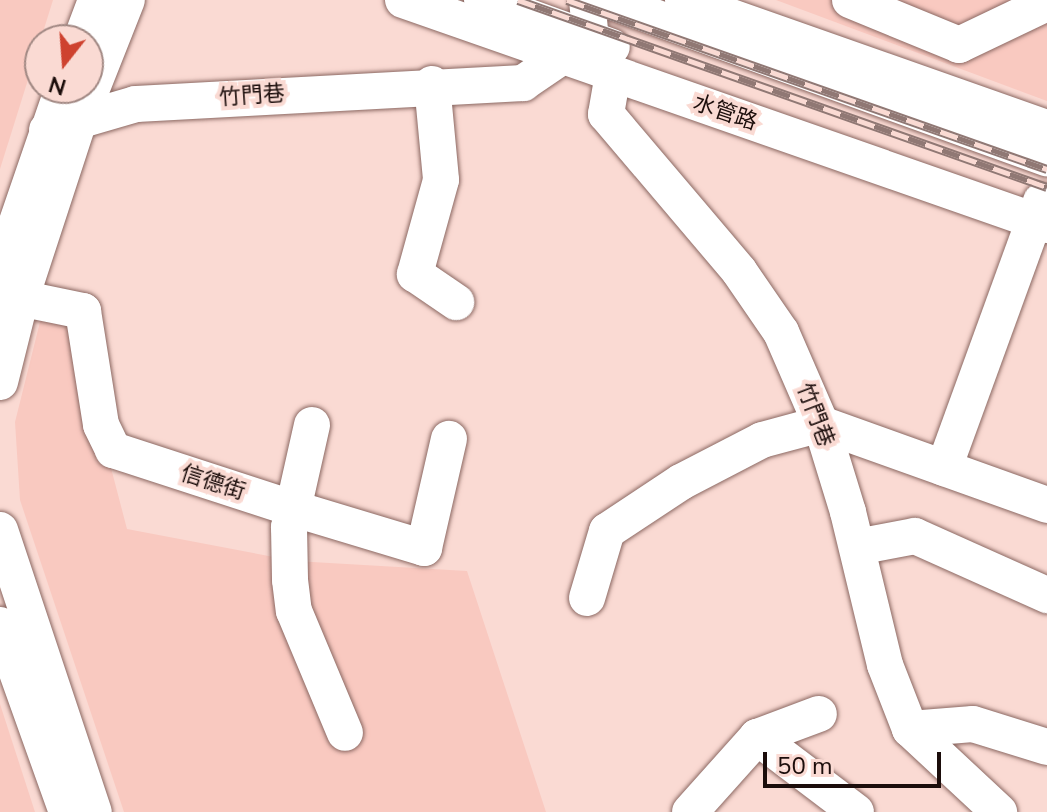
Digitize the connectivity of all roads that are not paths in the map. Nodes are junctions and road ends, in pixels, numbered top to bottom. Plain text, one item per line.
1 (96, 0) edge
2 (127, 0) edge
3 (403, 0) edge
4 (482, 0) edge
5 (587, 0) edge
6 (607, 0) edge
7 (683, 0) edge
8 (850, 0) edge
9 (1047, 3) edge
10 (87, 24) edge
11 (591, 40) junction
12 (558, 55) junction
13 (613, 74) junction
14 (432, 84) junction
15 (63, 104) edge
16 (63, 126) junction
17 (1047, 128) edge
18 (1047, 158) edge
19 (1042, 212) edge
20 (7, 228) edge
21 (7, 288) edge
22 (456, 302) dead end
23 (0, 382) edge
24 (821, 424) junction
25 (312, 425) dead end
26 (449, 439) dead end
27 (944, 468) junction
28 (1047, 505) edge
29 (295, 509) junction
30 (0, 530) edge
31 (857, 547) junction
32 (1047, 595) edge
33 (587, 598) dead end
34 (0, 625) edge
35 (819, 714) dead end
36 (910, 729) junction
37 (345, 733) dead end
38 (757, 737) junction
39 (1047, 747) edge
40 (976, 804) edge
41 (67, 812) edge
42 (94, 812) edge
43 (690, 812) edge
44 (856, 812) edge

1 - 10 street
2 - 16 street
3 - 12 street, 水管路
4 - 11 street, 水管路
5 - 11 street
6 - 18 street
7 - 17 street
8 - 9 street
11 - 12 street, 竹門巷
11 - 13 street
11 - 19 street, 水管路
12 - 13 street, 水管路
12 - 14 street, 竹門巷
13 - 19 street, 水管路
13 - 24 street, 竹門巷
14 - 16 street, 竹門巷
14 - 22 street
15 - 16 street
16 - 20 street
16 - 21 street
19 - 27 street
20 - 21 street
21 - 23 street
21 - 29 street, 信德街
24 - 27 street
24 - 31 street, 竹門巷
24 - 33 street
25 - 29 street
26 - 29 street, 信德街
27 - 28 street
29 - 37 street
30 - 42 street
31 - 32 street
31 - 36 street, 竹門巷
34 - 41 street
35 - 38 street
36 - 39 street
36 - 40 street, 竹門巷
38 - 43 street
38 - 44 street

